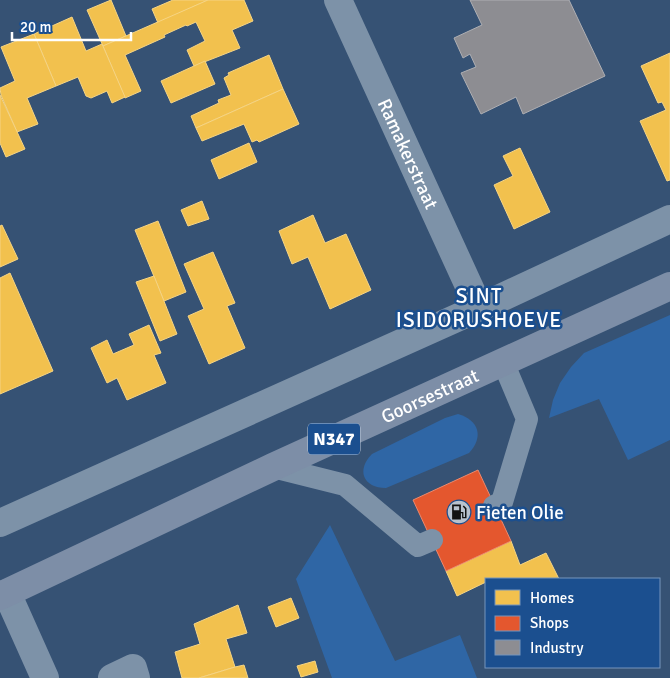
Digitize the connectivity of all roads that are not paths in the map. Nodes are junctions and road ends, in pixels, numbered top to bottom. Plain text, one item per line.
1 (338, 0) edge
2 (670, 219) edge
3 (670, 286) edge
4 (479, 308) junction
5 (503, 362) junction
6 (273, 467) junction
7 (494, 506) dead end
8 (0, 523) edge
9 (432, 540) dead end
10 (3, 595) edge
11 (44, 678) edge
12 (112, 678) edge
13 (136, 678) edge

1 - 4 street, Ramakerstraat
2 - 4 street
3 - 5 main road, Goorsestraat / N347
4 - 8 street
5 - 6 main road, Goorsestraat / N347
5 - 7 lane
6 - 9 lane
6 - 10 main road, Goorsestraat / N347
10 - 11 street
12 - 13 street

